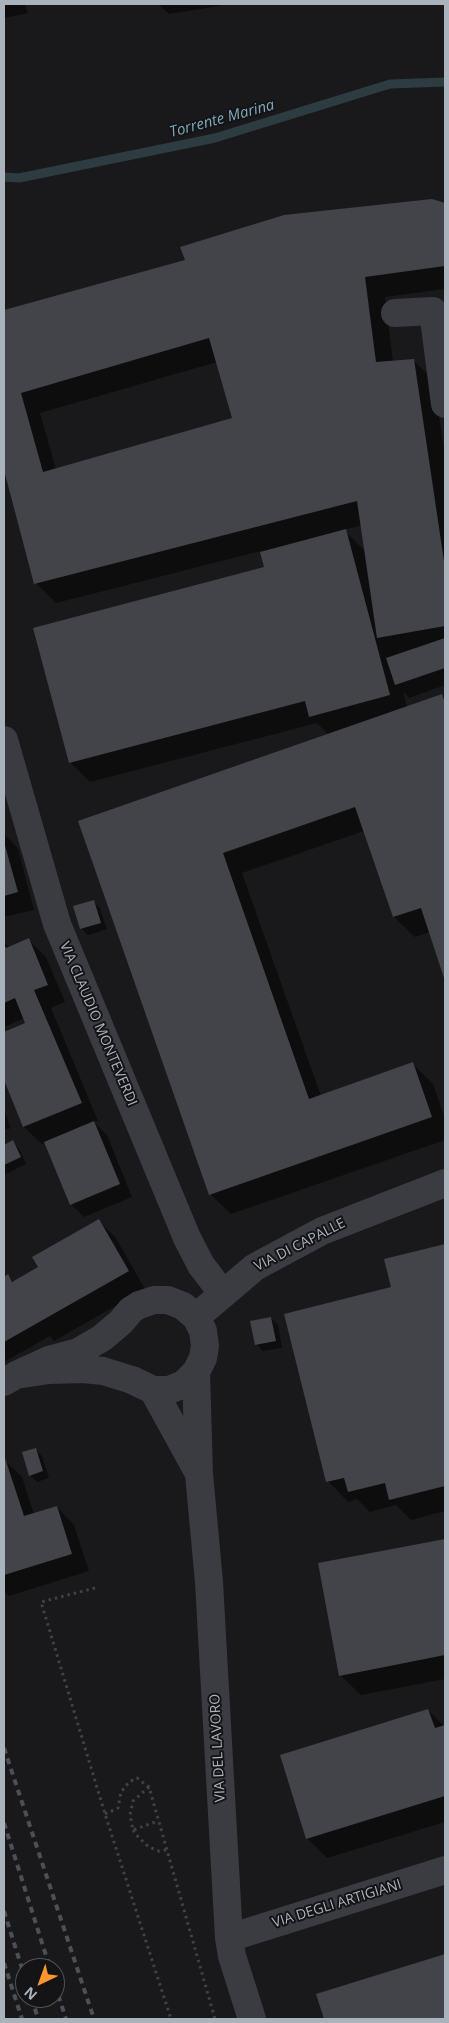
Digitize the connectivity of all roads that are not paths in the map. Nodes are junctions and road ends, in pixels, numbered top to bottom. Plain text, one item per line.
1 (395, 313) dead end
2 (445, 404) edge
3 (4, 740) edge
4 (445, 1183) edge
5 (223, 1294) junction
6 (196, 1317) junction
7 (121, 1322) junction
8 (196, 1372) junction
9 (10, 1378) edge
10 (142, 1385) junction
11 (199, 1474) junction
12 (445, 1870) edge
13 (229, 1938) junction
14 (252, 2019) edge

1 - 2 street
3 - 5 street, VIA CLAUDIO MONTEVERDI
4 - 5 street, VIA DI CAPALLE
5 - 6 street, VIA DI CAPALLE
6 - 7 street
6 - 8 street
7 - 9 street
7 - 10 street
8 - 10 street
8 - 11 street, VIA DEL LAVORO
9 - 10 street
10 - 11 street, VIA DEL LAVORO
11 - 13 street, VIA DEL LAVORO
12 - 13 street, VIA DEGLI ARTIGIANI
13 - 14 street, VIA DEL LAVORO

